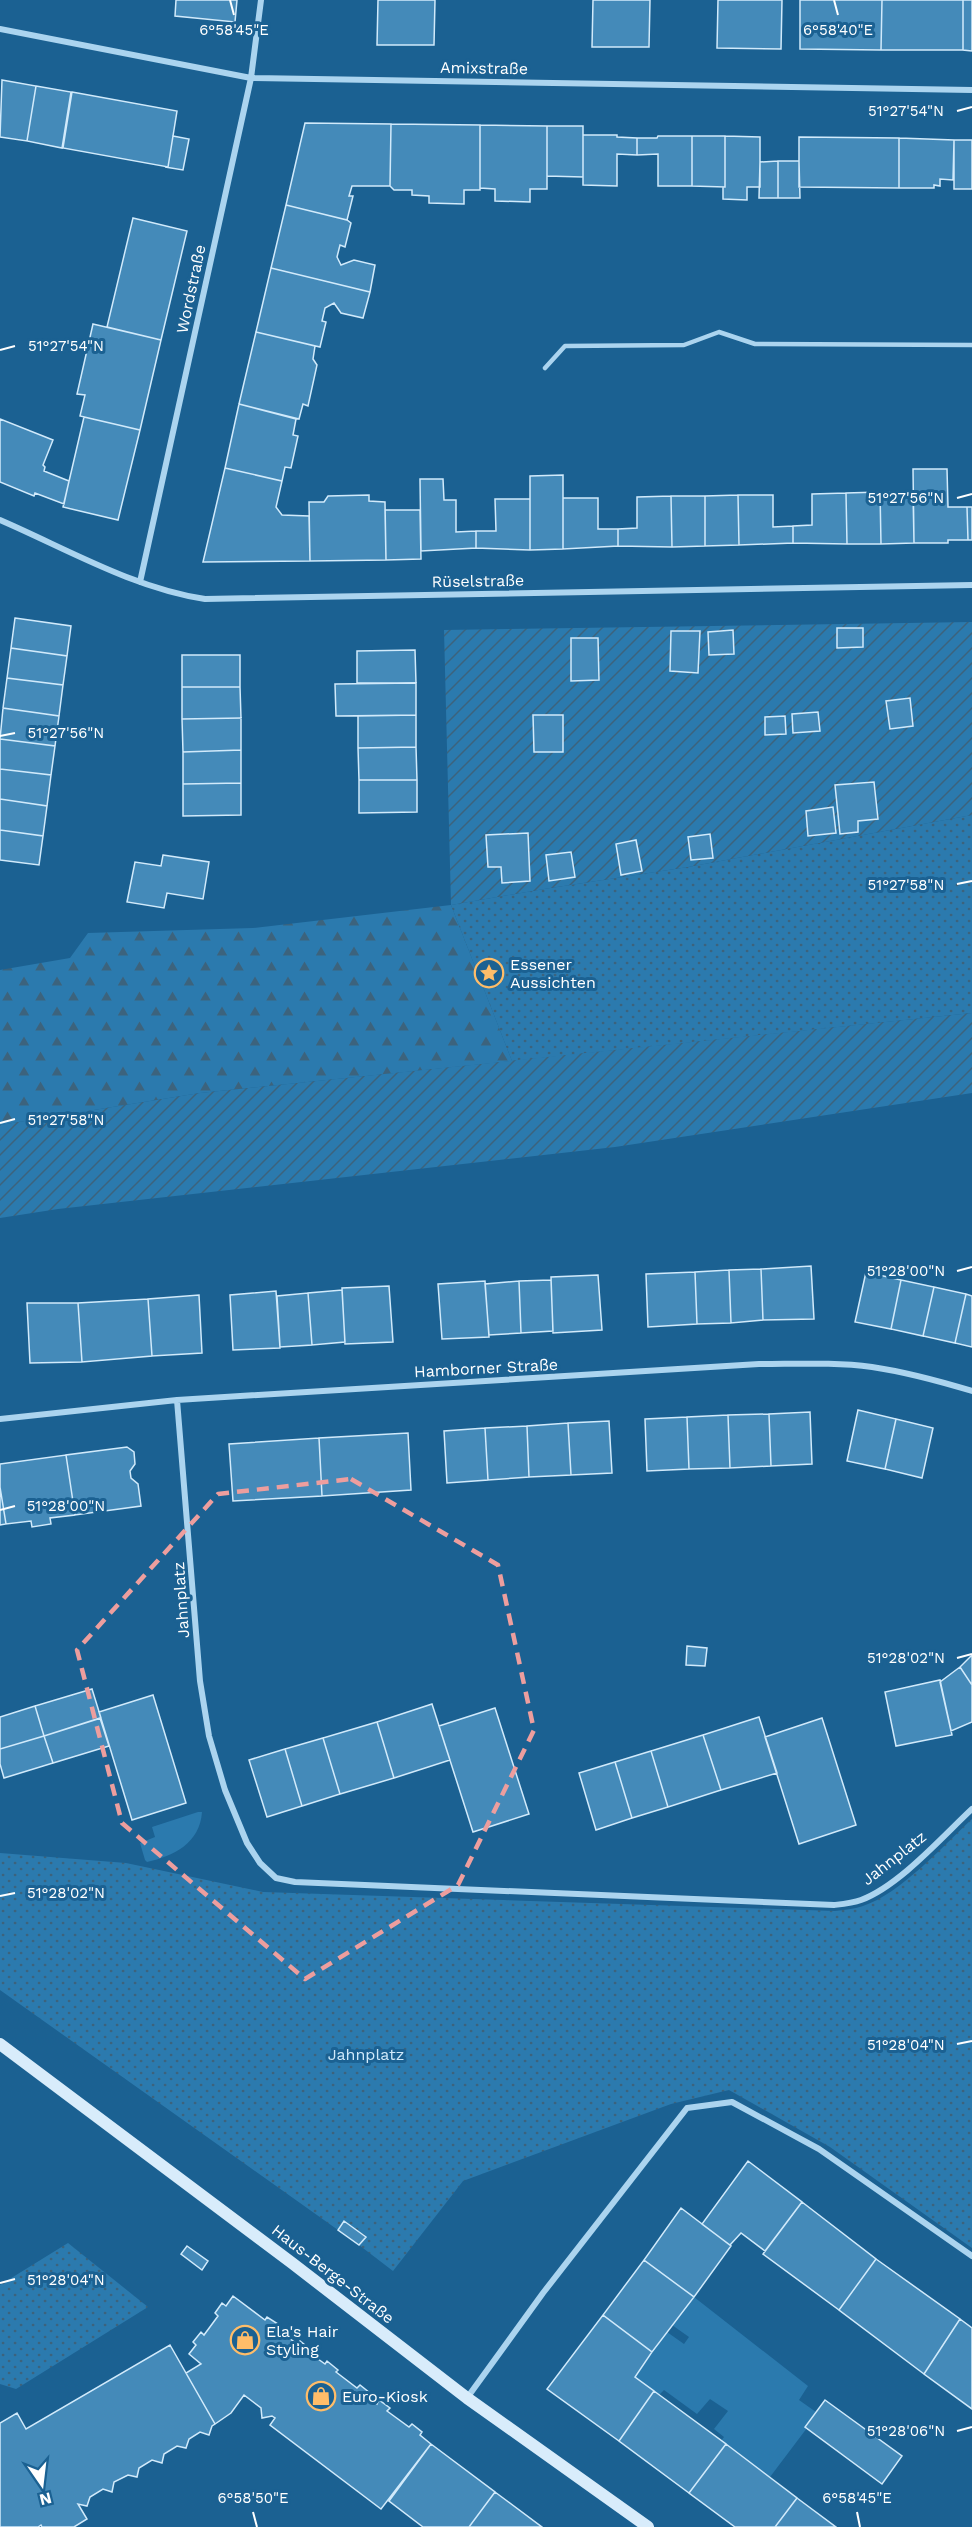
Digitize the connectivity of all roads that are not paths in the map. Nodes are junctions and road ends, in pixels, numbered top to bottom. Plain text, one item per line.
1 (261, 0) edge
2 (0, 30) edge
3 (251, 78) junction
4 (972, 90) edge
5 (972, 345) edge
6 (545, 368) dead end
7 (0, 520) edge
8 (140, 582) junction
9 (972, 585) edge
10 (972, 1390) edge
11 (177, 1400) junction
12 (0, 1419) edge
13 (972, 1809) edge
14 (0, 2044) edge
15 (972, 2256) edge
16 (467, 2398) junction
17 (648, 2527) edge

1 - 3 street, Wordstraße
2 - 3 street, Amixstraße
3 - 4 street, Amixstraße
3 - 8 street, Wordstraße
5 - 6 lane
7 - 8 street, Rüselstraße
8 - 9 street, Rüselstraße
10 - 11 street, Hamborner Straße
11 - 12 street, Hamborner Straße
11 - 13 street, Jahnplatz
14 - 16 main road, Haus-Berge-Straße
15 - 16 street
16 - 17 main road, Haus-Berge-Straße

